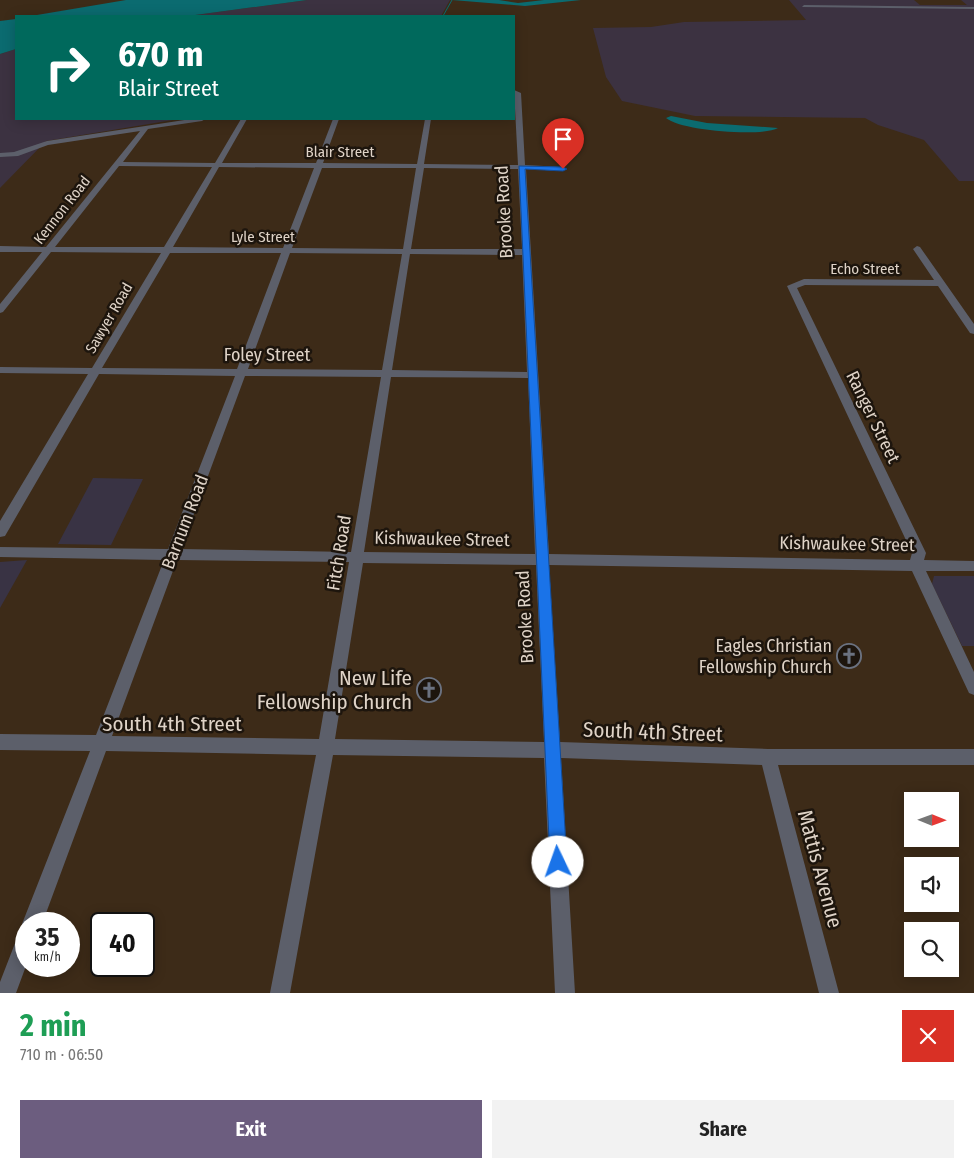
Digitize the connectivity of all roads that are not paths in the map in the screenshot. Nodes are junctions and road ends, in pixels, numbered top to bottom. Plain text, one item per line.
1 (963, 0) edge
2 (804, 6) dead end
3 (974, 7) edge
4 (515, 92) edge
5 (517, 119) edge
6 (196, 120) edge
7 (243, 120) edge
8 (336, 120) edge
9 (428, 120) edge
10 (146, 128) junction
11 (0, 156) edge
12 (116, 164) junction
13 (216, 165) junction
14 (318, 166) junction
15 (420, 166) junction
16 (522, 167) junction
17 (563, 169) dead end
18 (0, 249) edge
19 (49, 249) junction
20 (917, 249) dead end
21 (166, 250) junction
22 (286, 250) junction
23 (408, 251) junction
24 (525, 252) junction
25 (939, 283) junction
26 (792, 286) joint
27 (0, 310) edge
28 (974, 331) edge
29 (0, 370) edge
30 (95, 371) junction
31 (241, 372) junction
32 (387, 373) junction
33 (533, 375) junction
34 (0, 532) edge
35 (0, 552) edge
36 (172, 554) junction
37 (357, 557) junction
38 (542, 559) junction
39 (916, 564) junction
40 (974, 566) edge
41 (974, 688) edge
42 (0, 742) edge
43 (101, 745) junction
44 (326, 746) junction
45 (553, 750) junction
46 (768, 757) junction
47 (974, 757) edge
48 (37, 912) edge
49 (15, 969) edge
50 (6, 993) edge
51 (280, 993) edge
52 (565, 993) edge
53 (829, 993) edge

1 - 3 street
2 - 3 street
4 - 5 street, Brooke Road
5 - 16 street, Brooke Road
6 - 10 street
7 - 13 street, Sawyer Road
8 - 14 street, Barnum Road
9 - 15 street, Fitch Road
10 - 11 street
10 - 12 street, Kennon Road
12 - 13 street, Blair Street
12 - 19 street, Kennon Road
13 - 14 street, Blair Street
13 - 21 street, Sawyer Road
14 - 15 street, Blair Street
14 - 22 street, Barnum Road
15 - 16 street, Blair Street
15 - 23 street, Fitch Road
16 - 17 street, Blair Street
16 - 24 street, Brooke Road
18 - 19 street, Lyle Street
19 - 21 street, Lyle Street
19 - 27 street, Kennon Road
20 - 25 street
21 - 22 street, Lyle Street
21 - 30 street, Sawyer Road
22 - 23 street, Lyle Street
22 - 31 street, Barnum Road
23 - 24 street, Lyle Street
23 - 32 street, Fitch Road
24 - 33 street, Brooke Road
25 - 26 street, Echo Street
25 - 28 street
26 - 39 street, Ranger Street
29 - 30 street, Foley Street
30 - 31 street, Foley Street
30 - 34 street, Sawyer Road
31 - 32 street, Foley Street
31 - 36 street, Barnum Road
32 - 33 street, Foley Street
32 - 37 street, Fitch Road
33 - 38 street, Brooke Road
35 - 36 street, Kishwaukee Street
36 - 37 street, Kishwaukee Street
36 - 43 street, Barnum Road
37 - 38 street, Kishwaukee Street
37 - 44 street, Fitch Road
38 - 39 street, Kishwaukee Street
38 - 45 street, Brooke Road
39 - 40 street, Kishwaukee Street
39 - 41 street, Ranger Street
42 - 43 street, South 4th Street
43 - 44 street, South 4th Street
43 - 48 street, Barnum Road
44 - 45 street, South 4th Street
44 - 51 street, Fitch Road
45 - 46 street, South 4th Street
45 - 52 street, Brooke Road
46 - 47 street, South 4th Street
46 - 53 street, Mattis Avenue
49 - 50 street

